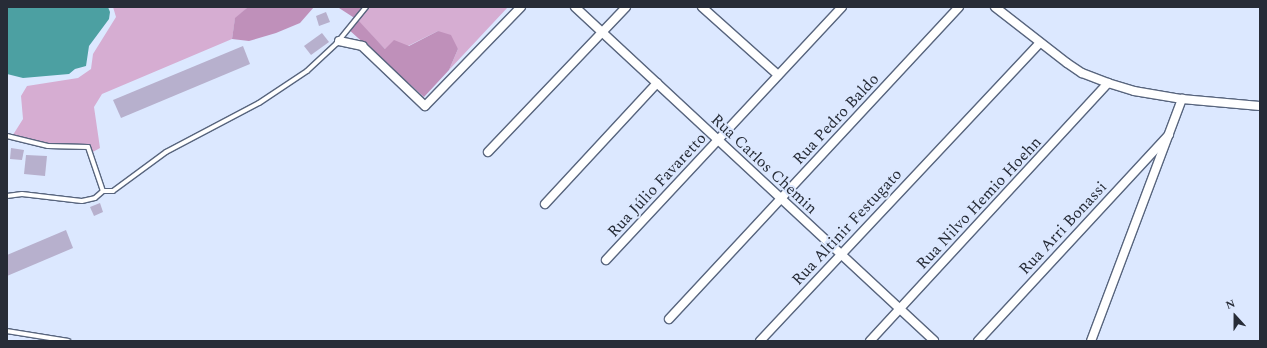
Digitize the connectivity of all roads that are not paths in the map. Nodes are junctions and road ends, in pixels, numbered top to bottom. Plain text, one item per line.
1 (366, 7) edge
2 (521, 7) edge
3 (575, 7) edge
4 (626, 7) edge
5 (702, 7) edge
6 (842, 7) edge
7 (959, 7) edge
8 (995, 7) edge
9 (602, 32) junction
10 (339, 41) junction
11 (1040, 43) junction
12 (778, 75) junction
13 (657, 84) junction
14 (1108, 84) junction
15 (1182, 99) junction
16 (1260, 106) edge
17 (1169, 135) junction
18 (7, 136) edge
19 (718, 140) junction
20 (488, 152) dead end
21 (103, 191) junction
22 (7, 196) edge
23 (781, 198) junction
24 (545, 204) dead end
25 (841, 254) junction
26 (606, 260) dead end
27 (900, 309) junction
28 (668, 319) dead end
29 (7, 331) edge
30 (68, 341) edge
31 (760, 341) edge
32 (870, 341) edge
33 (934, 341) edge
34 (978, 341) edge
35 (1091, 341) edge

1 - 10 lane
2 - 10 street
3 - 9 street, Rua Carlos Chemin
4 - 9 street
5 - 12 street
6 - 12 street, Rua Júlio Favaretto
7 - 23 street, Rua Pedro Baldo
8 - 11 street
9 - 13 street, Rua Carlos Chemin
9 - 20 street
10 - 21 lane
11 - 14 street
11 - 25 street, Rua Altinir Festugato
12 - 19 street, Rua Júlio Favaretto
13 - 19 street, Rua Carlos Chemin
13 - 24 street
14 - 15 street
14 - 27 street, Rua Nilvo Hemio Hoehn
15 - 16 street
15 - 17 street
17 - 34 street, Rua Arri Bonassi
17 - 35 street
18 - 21 lane
19 - 23 street, Rua Carlos Chemin
19 - 26 street, Rua Júlio Favaretto
21 - 22 lane
23 - 25 street, Rua Carlos Chemin
23 - 28 street, Rua Pedro Baldo
25 - 27 street, Rua Carlos Chemin
25 - 31 street, Rua Altinir Festugato
27 - 32 street, Rua Nilvo Hemio Hoehn
27 - 33 street, Rua Carlos Chemin
29 - 30 lane

